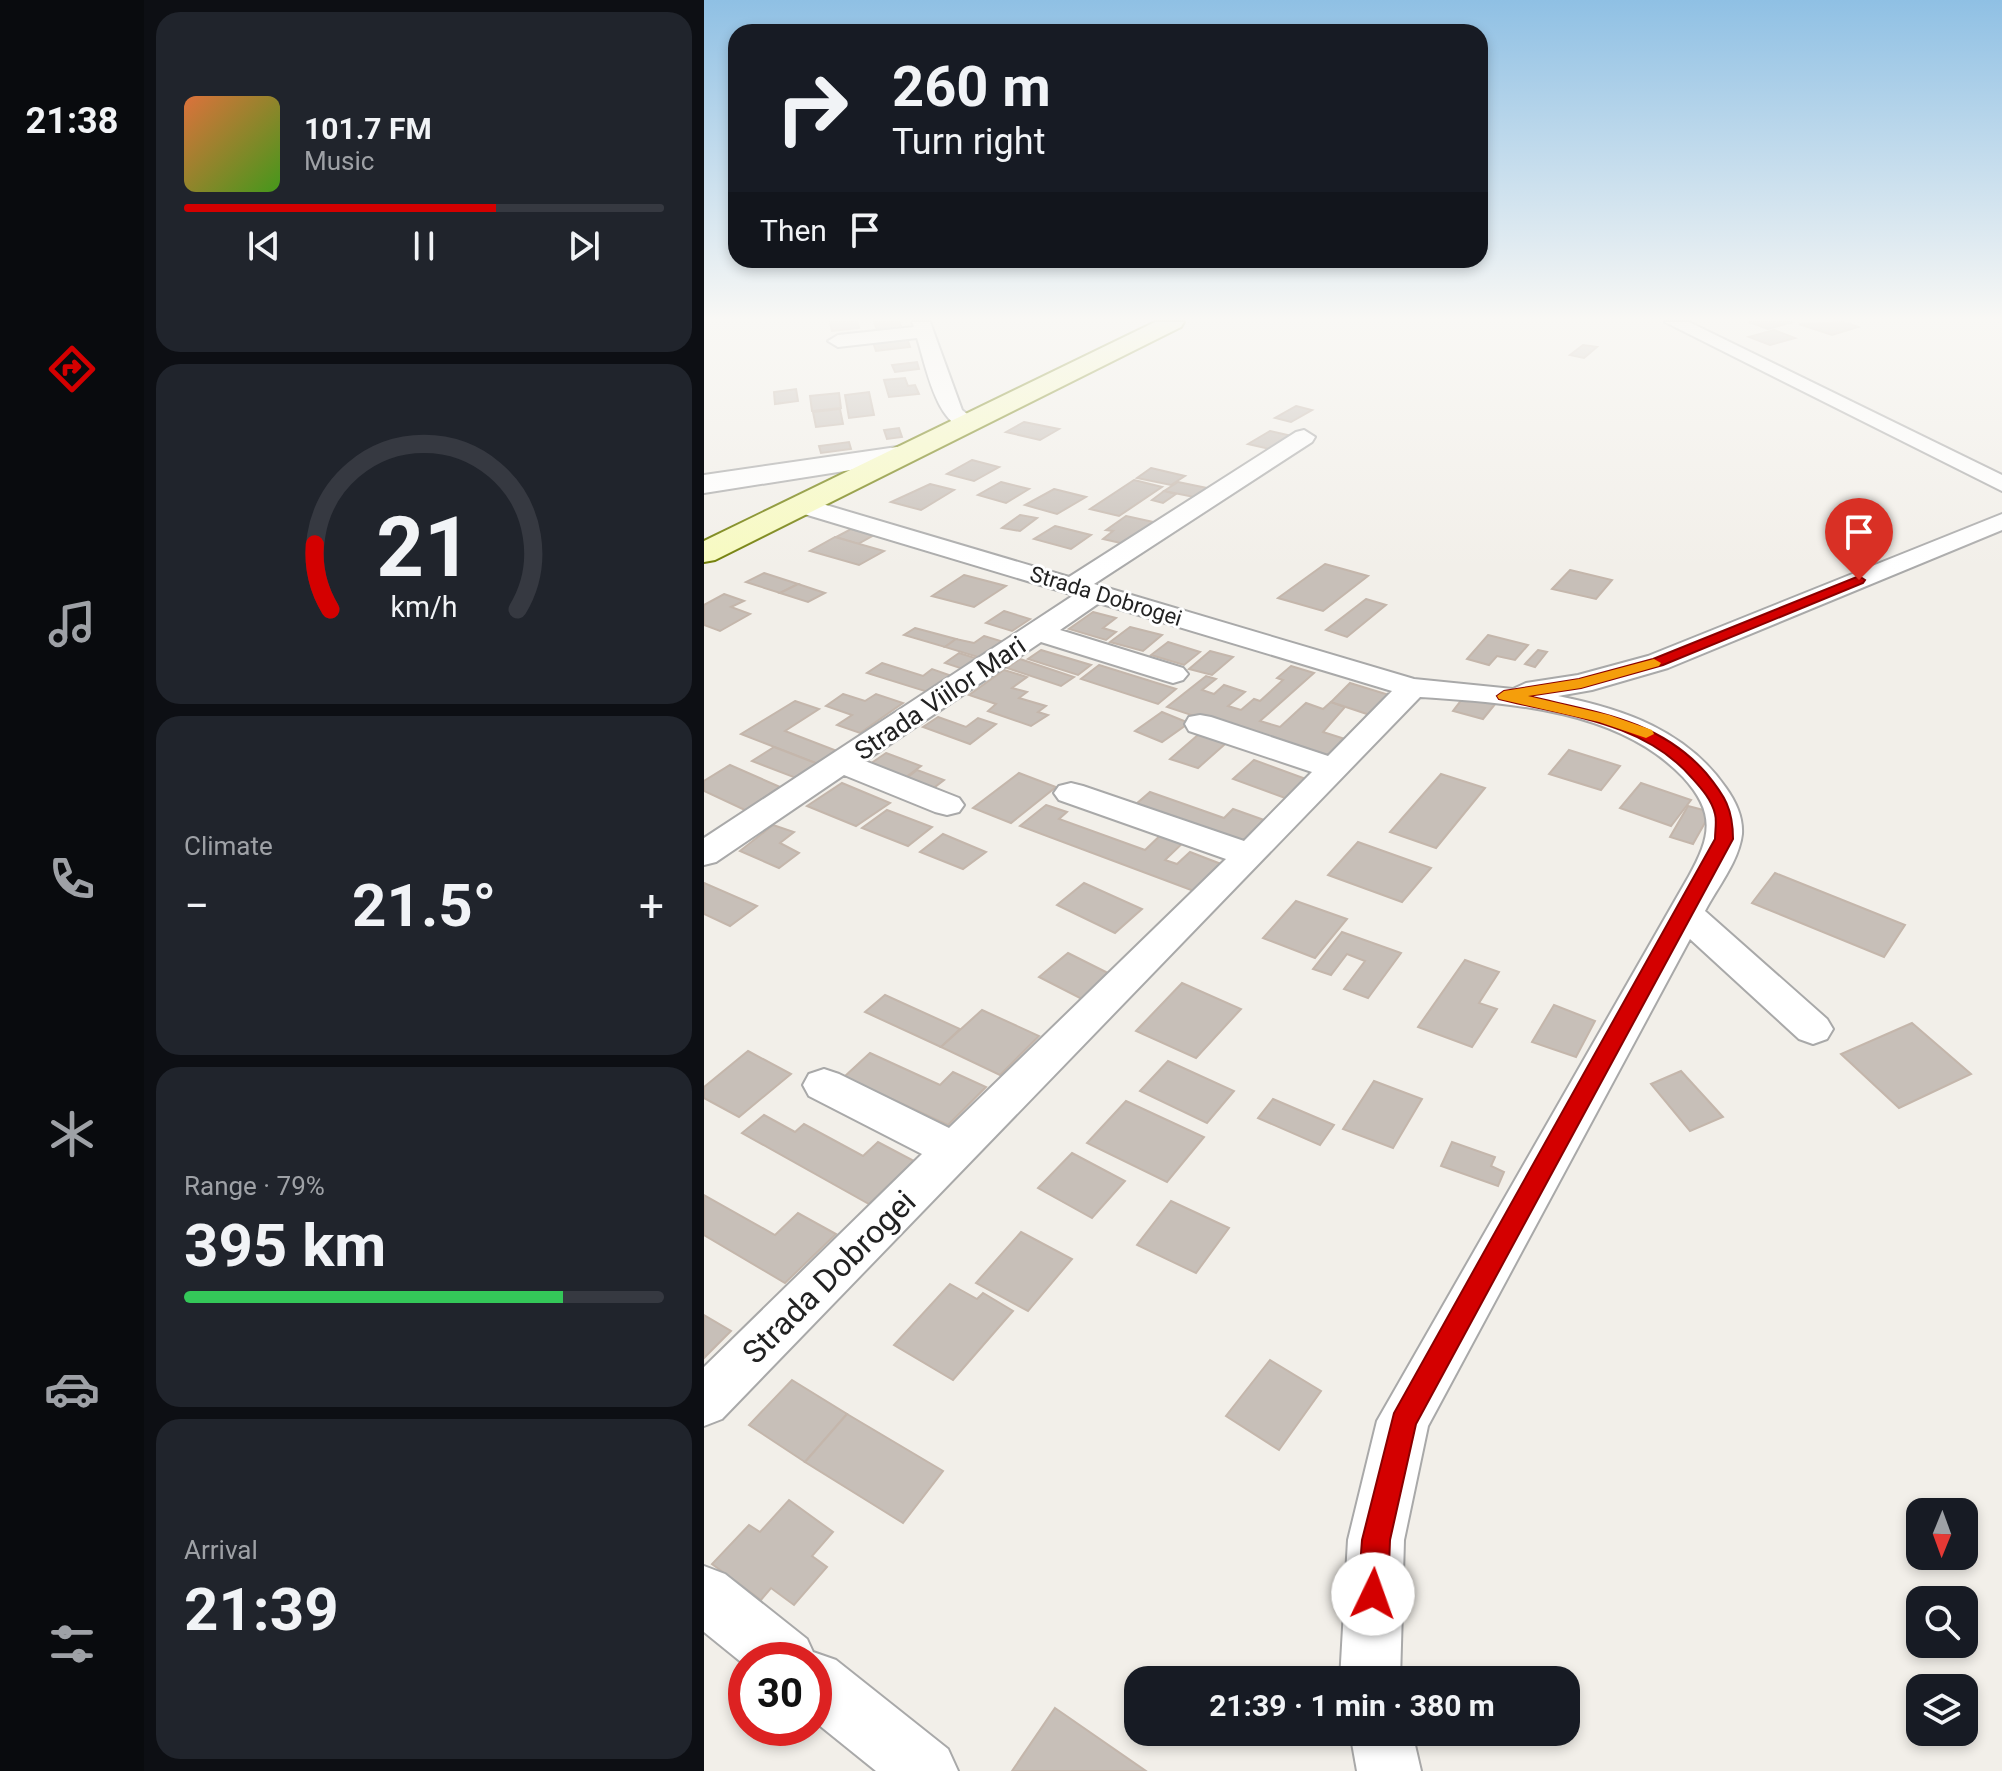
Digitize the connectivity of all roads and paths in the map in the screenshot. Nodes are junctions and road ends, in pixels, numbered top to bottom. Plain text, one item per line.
1 (950, 405) edge
2 (1005, 405) edge
3 (1841, 405) edge
4 (968, 423) junction
5 (1304, 437) dead end
6 (904, 454) junction
7 (704, 484) edge
8 (2002, 484) edge
9 (800, 505) junction
10 (2002, 521) edge
11 (704, 553) edge
12 (1085, 590) junction
13 (1038, 632) junction
14 (1173, 674) dead end
15 (1412, 688) junction
16 (1504, 696) junction
17 (1200, 724) dead end
18 (842, 763) junction
19 (1334, 769) junction
20 (1071, 793) dead end
21 (947, 805) dead end
22 (704, 854) edge
23 (1250, 855) junction
24 (1685, 914) junction
25 (1813, 1029) dead end
26 (824, 1085) dead end
27 (955, 1151) junction
28 (704, 1402) edge
29 (704, 1595) edge
30 (763, 1642) edge
31 (1371, 1666) edge
32 (832, 1696) edge
33 (1384, 1746) edge
34 (926, 1771) edge
35 (1389, 1771) edge

1 - 4 street
2 - 4 main road
3 - 8 street
4 - 6 main road
5 - 12 street, Strada Viilor Mari
6 - 7 street
6 - 9 main road
9 - 11 main road
9 - 12 street, Strada Dobrogei
10 - 16 street
12 - 13 street, Strada Viilor Mari
12 - 15 street, Strada Dobrogei
13 - 14 street, Strada Viilor Mari
13 - 18 street, Strada Viilor Mari
15 - 16 street, Strada Dobrogei
15 - 19 street, Strada Dobrogei
16 - 24 street, Strada Dobrogei
17 - 19 street
18 - 21 street, Strada Viilor Mari
18 - 22 street, Strada Viilor Mari
19 - 23 street, Strada Dobrogei
20 - 23 street
23 - 27 street, Strada Dobrogei
24 - 25 street
24 - 31 street, Strada Dobrogei
26 - 27 street
27 - 28 street, Strada Dobrogei
29 - 30 street
32 - 34 street
33 - 35 street

